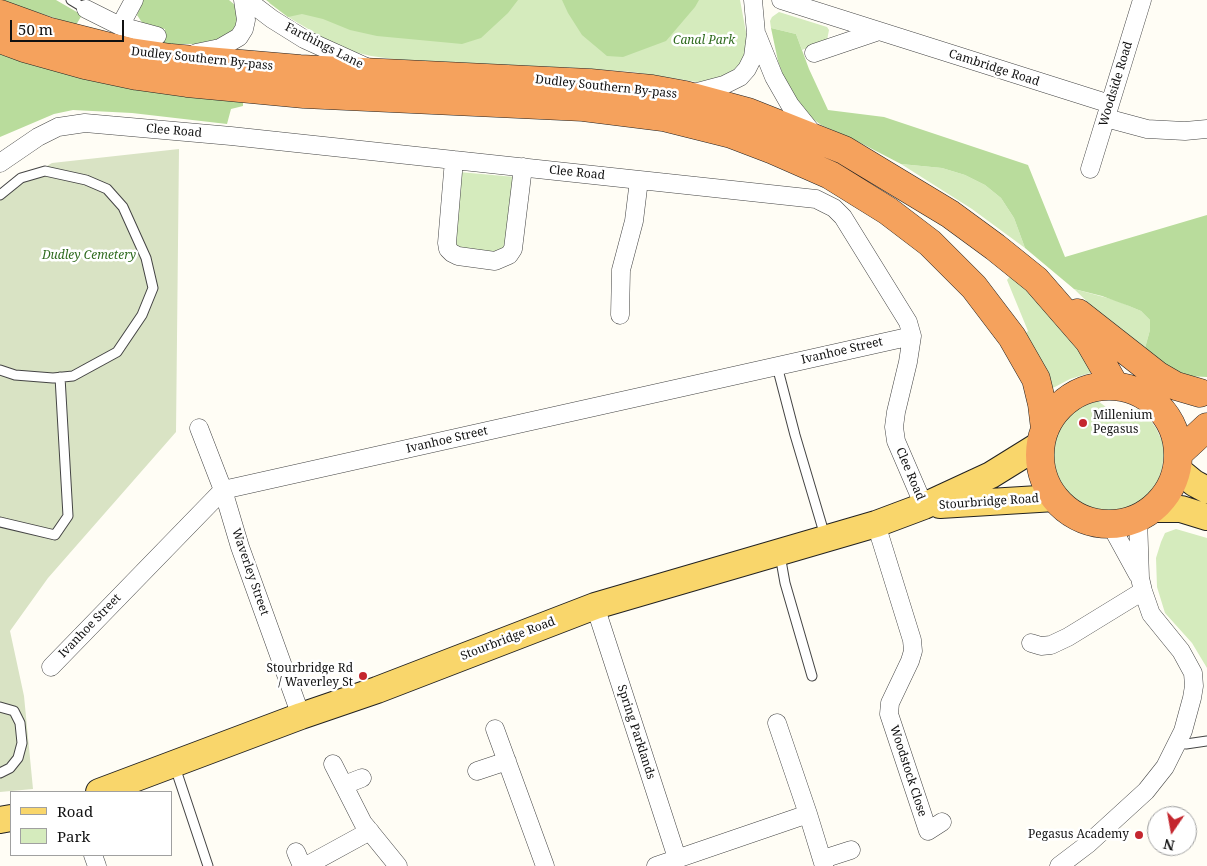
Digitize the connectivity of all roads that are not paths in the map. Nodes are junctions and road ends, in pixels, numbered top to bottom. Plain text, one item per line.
1 (71, 0) edge
2 (134, 0) edge
3 (243, 0) edge
4 (247, 0) edge
5 (753, 0) edge
6 (781, 0) edge
7 (1142, 0) edge
8 (86, 9) joint
9 (0, 14) edge
10 (120, 26) junction
11 (879, 31) junction
12 (756, 33) junction
13 (0, 39) edge
14 (164, 47) junction
15 (814, 53) dead end
16 (378, 73) junction
17 (685, 95) junction
18 (1108, 111) junction
19 (1207, 130) edge
20 (818, 140) junction
21 (454, 160) junction
22 (0, 163) edge
23 (523, 167) junction
24 (1090, 169) dead end
25 (639, 180) junction
26 (0, 195) edge
27 (1036, 280) junction
28 (620, 315) dead end
29 (912, 336) junction
30 (778, 366) junction
31 (0, 370) edge
32 (60, 377) junction
33 (1125, 388) junction
34 (1203, 392) edge
35 (1207, 427) edge
36 (199, 428) dead end
37 (1043, 437) junction
38 (1178, 462) junction
39 (223, 490) junction
40 (1207, 490) edge
41 (1054, 498) junction
42 (924, 506) junction
43 (1146, 513) junction
44 (1207, 516) edge
45 (0, 522) edge
46 (876, 524) junction
47 (1110, 524) junction
48 (826, 539) junction
49 (779, 553) junction
50 (1141, 585) junction
51 (596, 606) junction
52 (1031, 643) dead end
53 (51, 667) dead end
54 (812, 676) dead end
55 (0, 707) edge
56 (301, 716) junction
57 (777, 723) dead end
58 (495, 729) dead end
59 (1207, 741) edge
60 (1178, 742) junction
61 (507, 761) junction
62 (174, 764) junction
63 (333, 764) dead end
64 (477, 771) dead end
65 (0, 773) edge
66 (362, 778) dead end
67 (344, 785) junction
68 (102, 791) edge
69 (808, 814) junction
70 (942, 822) dead end
71 (370, 831) junction
72 (851, 850) dead end
73 (677, 858) junction
74 (302, 861) edge
75 (823, 862) edge
76 (208, 866) edge
77 (398, 866) edge
78 (545, 866) edge
79 (656, 866) edge
80 (1059, 866) edge

1 - 8 lane
2 - 10 street
3 - 14 street
4 - 16 street, Farthings Lane
5 - 12 street
6 - 11 street, Cambridge Road
7 - 18 street, Woodside Road
8 - 10 street
9 - 14 highway, Dudley Southern By-pass
10 - 14 street
11 - 15 street
11 - 18 street, Cambridge Road
12 - 17 street
12 - 20 street
13 - 37 highway, Dudley Southern By-pass
14 - 16 highway, Dudley Southern By-pass
16 - 17 highway, Dudley Southern By-pass
17 - 20 highway, Dudley Southern By-pass
18 - 19 street, Cambridge Road
18 - 24 street, Woodside Road
20 - 27 highway, Dudley Southern By-pass
21 - 22 street, Clee Road
21 - 23 street, Clee Road
21 - 23 street
23 - 25 street, Clee Road
25 - 28 street
25 - 29 street, Clee Road
26 - 32 lane
27 - 33 highway, Dudley Southern By-pass
27 - 34 highway
29 - 30 street, Ivanhoe Street
29 - 42 street, Clee Road
30 - 39 street, Ivanhoe Street
30 - 48 lane
31 - 32 lane
32 - 45 lane
33 - 34 highway
33 - 37 highway
33 - 38 highway
35 - 38 highway
36 - 39 street, Waverley Street
37 - 41 highway
37 - 42 main road, Stourbridge Road
38 - 40 main road
38 - 43 highway
39 - 53 street, Ivanhoe Street
39 - 56 street, Waverley Street
41 - 42 main road, Stourbridge Road
41 - 47 highway
42 - 46 main road, Stourbridge Road
43 - 44 main road
43 - 47 highway
43 - 50 street
46 - 48 main road, Stourbridge Road
46 - 70 street, Woodstock Close
47 - 50 street
48 - 49 main road, Stourbridge Road
49 - 51 main road, Stourbridge Road
49 - 54 lane
50 - 52 street
50 - 60 street
51 - 56 main road, Stourbridge Road
51 - 73 street, Spring Parklands
55 - 65 lane
56 - 62 main road, Stourbridge Road
57 - 69 street
58 - 61 street
59 - 60 lane
60 - 80 street
61 - 64 street
61 - 78 street
62 - 68 main road, Stourbridge Road
62 - 76 lane
63 - 67 street
66 - 67 street
67 - 71 street
69 - 73 street
69 - 75 street
71 - 74 street
71 - 77 street
72 - 75 street
73 - 79 street

